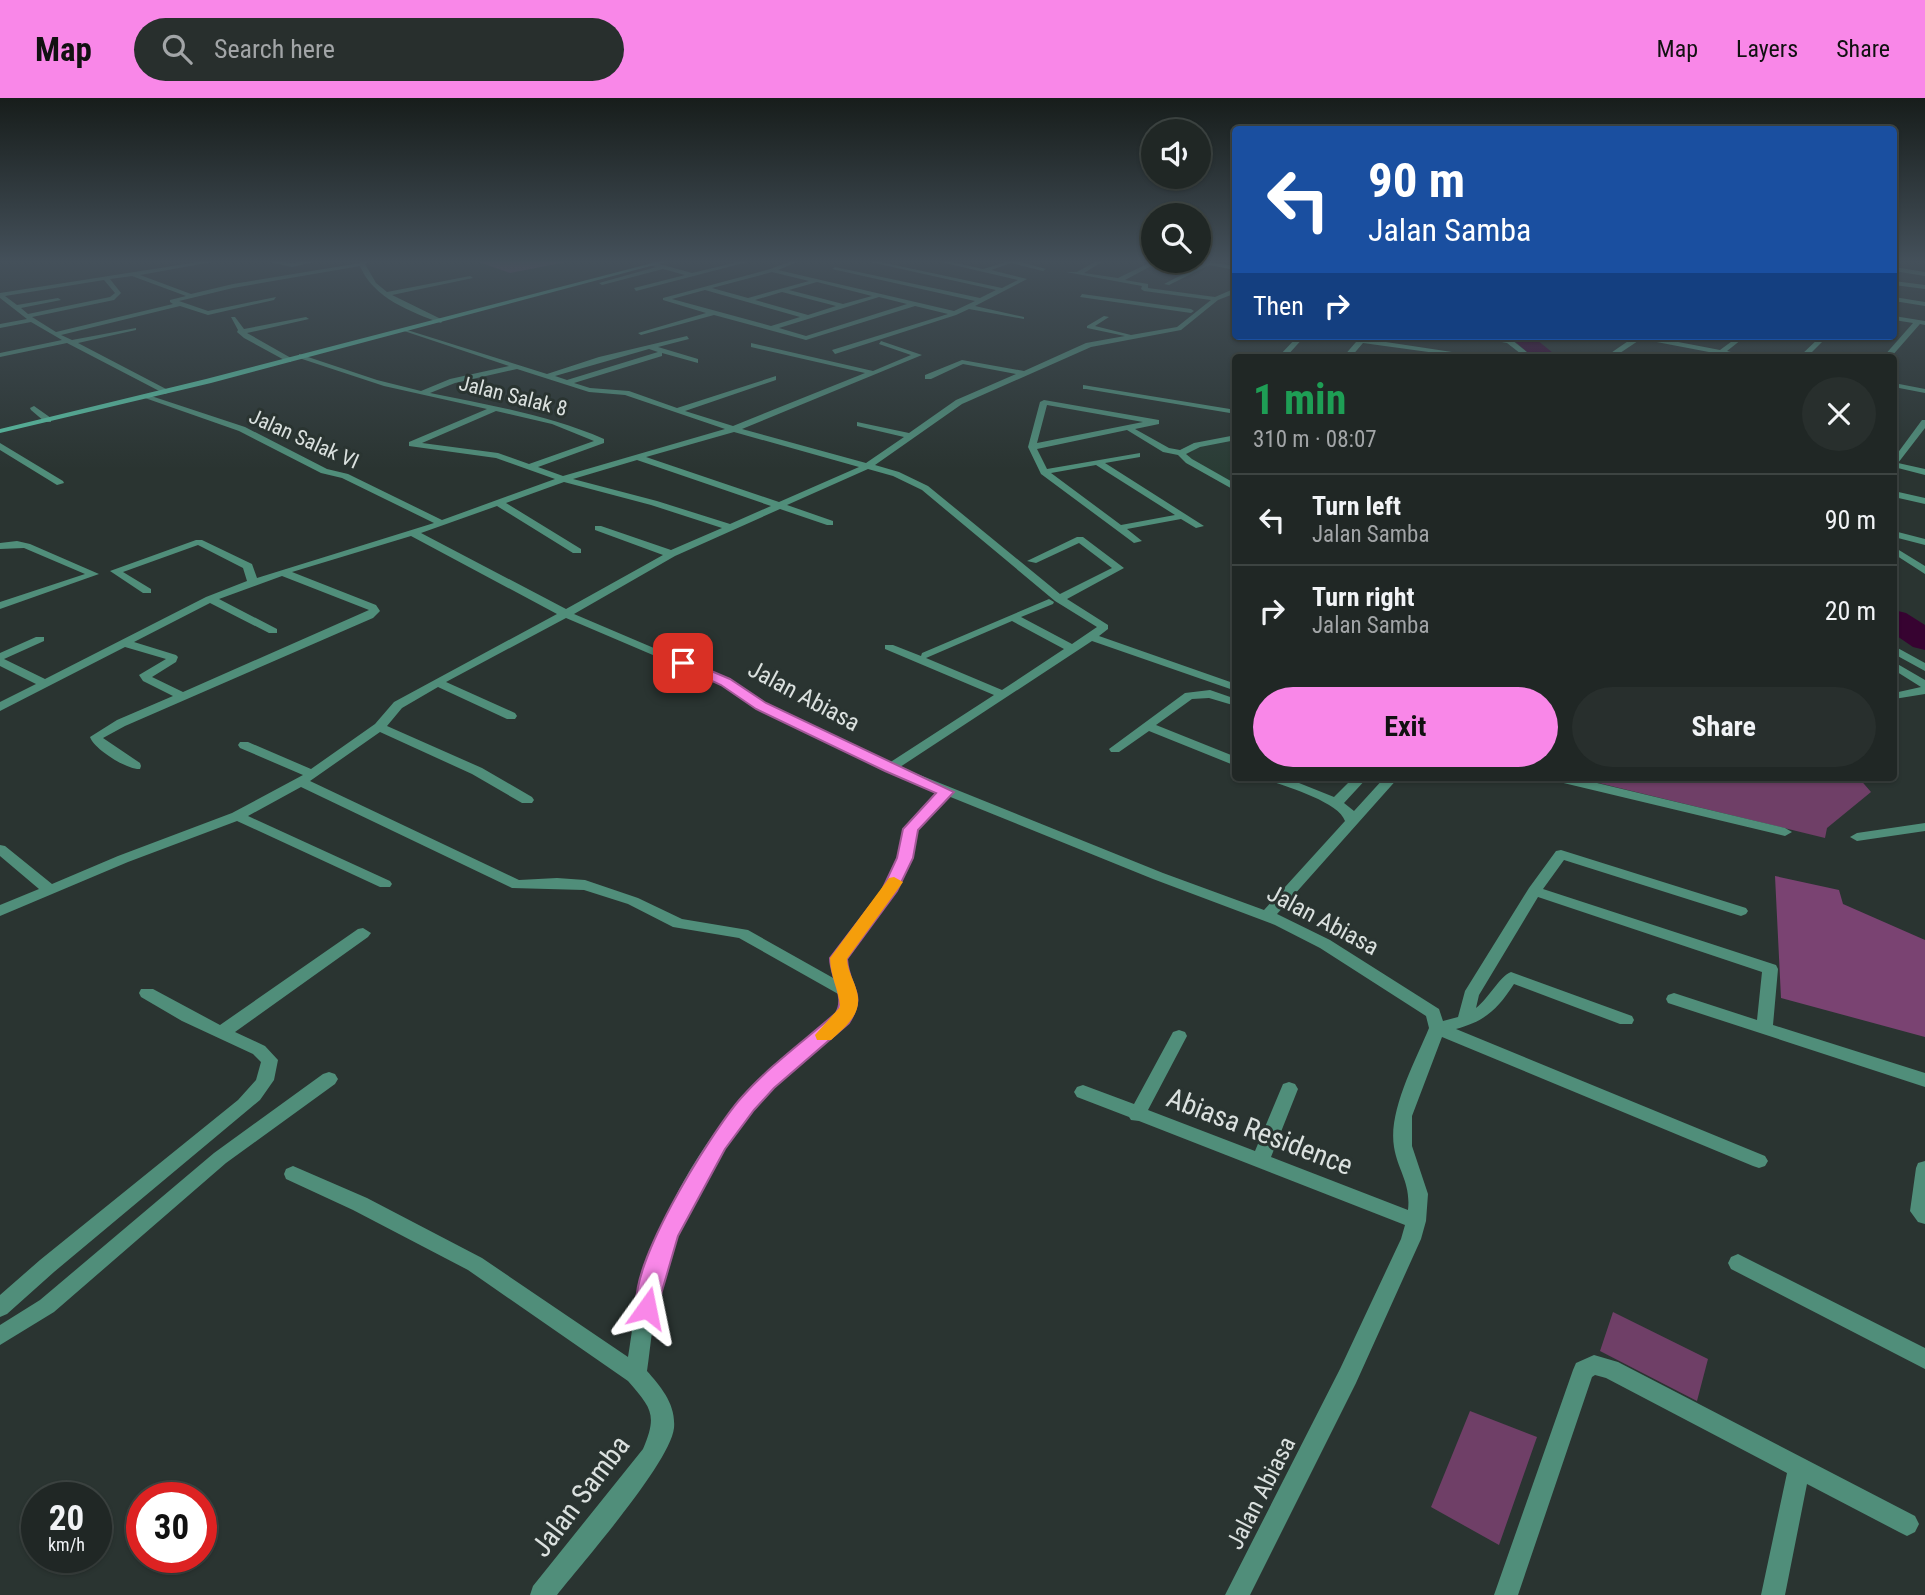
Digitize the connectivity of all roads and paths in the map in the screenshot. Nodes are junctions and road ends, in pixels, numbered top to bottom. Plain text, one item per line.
1 (48, 330) edge
2 (72, 330) edge
3 (129, 330) edge
4 (250, 330) edge
5 (405, 330) joint
6 (653, 330) edge
7 (771, 330) edge
8 (836, 330) edge
9 (904, 330) edge
10 (1103, 330) edge
11 (1175, 330) edge
12 (1914, 330) edge
13 (240, 332) joint
14 (641, 333) dead end
15 (55, 334) junction
16 (1139, 337) junction
17 (687, 338) dead end
18 (1298, 340) edge
19 (1361, 340) edge
20 (1376, 340) edge
21 (1508, 340) edge
22 (1632, 340) edge
23 (1667, 340) edge
24 (1738, 340) edge
25 (1821, 340) edge
26 (71, 341) junction
27 (881, 343) dead end
28 (754, 345) dead end
29 (648, 347) junction
30 (1692, 347) junction
31 (835, 352) dead end
32 (1683, 352) dead end
33 (1722, 352) junction
34 (659, 354) dead end
35 (1285, 354) edge
36 (1350, 354) edge
37 (1463, 354) edge
38 (1525, 354) edge
39 (1613, 354) edge
40 (1732, 354) edge
41 (1806, 354) edge
42 (1890, 354) edge
43 (0, 355) edge
44 (302, 356) junction
45 (288, 360) junction
46 (695, 361) dead end
47 (518, 367) junction
48 (873, 373) junction
49 (1025, 373) junction
50 (548, 376) junction
51 (928, 377) dead end
52 (773, 378) dead end
53 (569, 382) junction
54 (1897, 386) edge
55 (1086, 387) dead end
56 (1925, 391) edge
57 (165, 392) junction
58 (424, 393) junction
59 (148, 396) junction
60 (34, 408) dead end
61 (493, 409) junction
62 (1232, 409) edge
63 (677, 411) junction
64 (1101, 412) junction
65 (48, 420) junction
66 (1925, 422) edge
67 (860, 424) dead end
68 (734, 429) junction
69 (1130, 429) junction
70 (0, 431) edge
71 (1096, 435) junction
72 (911, 436) junction
73 (1232, 438) edge
74 (1909, 442) junction
75 (1925, 445) edge
76 (0, 446) edge
77 (1032, 447) junction
78 (1181, 453) junction
79 (1137, 455) dead end
80 (638, 457) junction
81 (1897, 460) edge
82 (1097, 462) junction
83 (1897, 465) edge
84 (868, 466) junction
85 (530, 467) junction
86 (1044, 472) junction
87 (1925, 472) edge
88 (563, 479) junction
89 (60, 483) dead end
90 (1232, 486) edge
91 (1897, 495) edge
92 (1925, 501) edge
93 (499, 503) junction
94 (779, 504) junction
95 (1183, 516) junction
96 (442, 523) junction
97 (830, 523) dead end
98 (727, 526) junction
99 (1199, 526) dead end
100 (598, 528) dead end
101 (1119, 528) junction
102 (412, 532) junction
103 (1897, 535) edge
104 (1137, 541) dead end
105 (1925, 541) edge
106 (0, 546) edge
107 (578, 551) dead end
108 (1897, 552) edge
109 (671, 554) junction
110 (1032, 561) dead end
111 (282, 572) junction
112 (1925, 572) edge
113 (253, 583) junction
114 (147, 591) dead end
115 (210, 599) junction
116 (1054, 601) junction
117 (0, 606) edge
118 (566, 614) junction
119 (1012, 618) junction
120 (273, 631) dead end
121 (1091, 637) junction
122 (40, 639) dead end
123 (124, 643) junction
124 (1066, 646) junction
125 (889, 647) dead end
126 (1897, 651) edge
127 (926, 655) dead end
128 (0, 659) edge
129 (1897, 667) edge
130 (1925, 668) edge
131 (437, 682) junction
132 (46, 684) junction
133 (1232, 687) edge
134 (1925, 687) edge
135 (999, 689) junction
136 (1897, 695) edge
137 (183, 697) junction
138 (1232, 702) edge
139 (0, 707) edge
140 (511, 716) dead end
141 (1148, 726) junction
142 (379, 727) junction
143 (244, 745) dead end
144 (1115, 749) dead end
145 (1232, 760) edge
146 (135, 766) dead end
147 (890, 768) junction
148 (307, 778) junction
149 (1283, 781) edge
150 (1358, 781) edge
151 (1388, 781) edge
152 (1573, 781) edge
153 (946, 792) junction
154 (527, 800) dead end
155 (1336, 803) junction
156 (237, 816) junction
157 (1352, 821) junction
158 (1925, 827) edge
159 (1784, 832) dead end
160 (1857, 837) dead end
161 (0, 849) edge
162 (385, 884) dead end
163 (50, 890) junction
164 (1534, 891) junction
165 (0, 911) edge
166 (1741, 911) dead end
167 (1267, 916) junction
168 (363, 933) dead end
169 (147, 993) dead end
170 (848, 993) junction
171 (1674, 999) dead end
172 (1626, 1020) dead end
173 (1465, 1022) junction
174 (1437, 1028) junction
175 (1765, 1028) junction
176 (222, 1033) junction
177 (1179, 1036) dead end
178 (328, 1079) dead end
179 (1925, 1080) edge
180 (1289, 1089) dead end
181 (1083, 1093) dead end
182 (1137, 1115) junction
183 (1260, 1161) junction
184 (1759, 1161) dead end
185 (1925, 1168) edge
186 (293, 1174) dead end
187 (1925, 1216) edge
188 (1416, 1221) junction
189 (1738, 1263) dead end
190 (0, 1308) edge
191 (0, 1336) edge
192 (1925, 1359) edge
193 (636, 1374) junction
194 (1799, 1468) junction
195 (1907, 1524) dead end
196 (542, 1595) edge
197 (1237, 1595) edge
198 (1506, 1595) edge
199 (1773, 1595) edge

1 - 15 street
2 - 15 street
3 - 26 street
4 - 13 street
5 - 44 street
5 - 47 street
6 - 14 street
7 - 8 street
9 - 31 street
10 - 16 street
11 - 16 street
12 - 42 street
13 - 45 street
15 - 26 street
16 - 49 street
17 - 29 street
18 - 35 street
19 - 36 street
20 - 37 street
21 - 38 street
22 - 39 street
23 - 30 street
24 - 33 street
25 - 41 street
26 - 43 street
26 - 57 street
27 - 48 street
28 - 48 street
29 - 46 street
29 - 50 street
30 - 32 street
30 - 33 street
33 - 40 street
34 - 53 street
44 - 45 street
44 - 58 street, Jalan Salak 8
45 - 57 street
47 - 50 street
47 - 58 street
48 - 68 street
49 - 51 street
49 - 72 street
50 - 53 street
52 - 63 street
53 - 63 street
54 - 56 street
55 - 62 street
57 - 59 street
58 - 61 street, Jalan Salak 8
59 - 65 street
59 - 96 street, Jalan Salak VI
60 - 65 street
61 - 85 street, Jalan Salak 8
61 - 85 street
63 - 68 street
64 - 69 street
64 - 71 street
64 - 77 street
65 - 70 street
66 - 74 street
67 - 72 street
68 - 80 street
68 - 84 street
69 - 71 street
69 - 78 street
71 - 77 street
72 - 84 street
73 - 78 street
74 - 75 street
74 - 81 street
76 - 89 street
77 - 86 street
78 - 90 street
79 - 82 street
80 - 88 street
80 - 94 street
82 - 86 street
82 - 95 street
83 - 87 street
84 - 94 street
84 - 116 street
85 - 88 street
86 - 101 street
88 - 93 street
88 - 98 street
91 - 92 street
93 - 96 street
93 - 107 street
94 - 97 street
94 - 98 street
95 - 99 street
95 - 101 street
96 - 102 street
98 - 109 street
100 - 109 street
101 - 104 street
102 - 111 street
102 - 118 street, Jalan Abiasa
103 - 105 street
106 - 117 street
108 - 112 street
109 - 118 street
110 - 116 street
111 - 113 street
111 - 137 street
113 - 114 street
113 - 115 street
115 - 120 street
115 - 123 street
116 - 119 street
116 - 121 street
118 - 131 street
118 - 147 street, Jalan Abiasa
119 - 124 street
119 - 127 street
121 - 124 street
121 - 133 street
122 - 128 street
123 - 132 street
123 - 137 street
124 - 135 street
125 - 135 street
126 - 130 street
128 - 132 street
129 - 134 street
131 - 140 street
131 - 142 street
132 - 139 street
134 - 136 street
135 - 147 street
137 - 146 street
138 - 141 street
141 - 144 street
141 - 145 street
142 - 148 street
142 - 154 street
143 - 148 street
147 - 153 street, Jalan Abiasa
148 - 156 street
148 - 170 street
149 - 155 street
150 - 155 street
151 - 157 street
152 - 159 street
153 - 167 street, Jalan Abiasa
153 - 170 street
155 - 157 street
156 - 162 street
156 - 163 street
157 - 167 street
158 - 160 street
161 - 163 street
163 - 165 street
164 - 166 street
164 - 173 street
164 - 175 street
167 - 174 street, Jalan Abiasa
168 - 176 street
169 - 176 street
170 - 193 street
171 - 175 street
172 - 173 street
173 - 174 street
174 - 184 street
174 - 188 street, Jalan Abiasa
175 - 179 street
176 - 190 street
177 - 182 street
178 - 191 street
180 - 183 street
181 - 182 street, Abiasa Residence
182 - 183 street, Abiasa Residence
183 - 188 street, Abiasa Residence
185 - 187 street
186 - 193 street, Jalan Samba
188 - 197 street, Jalan Abiasa
189 - 192 street
193 - 196 street, Jalan Samba
194 - 195 street
194 - 198 street
194 - 199 street

